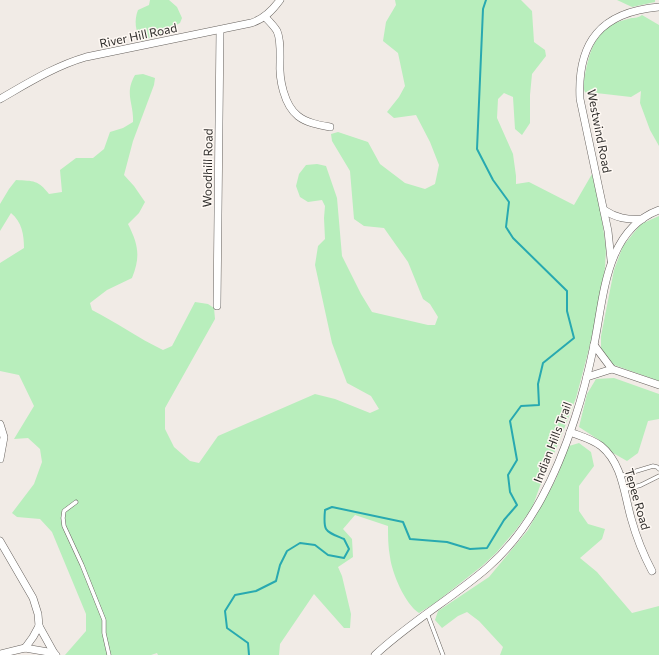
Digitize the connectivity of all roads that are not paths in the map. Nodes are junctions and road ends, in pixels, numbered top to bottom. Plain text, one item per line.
1 (280, 0) edge
2 (659, 7) edge
3 (265, 17) junction
4 (220, 30) junction
5 (0, 99) edge
6 (330, 127) dead end
7 (604, 210) junction
8 (659, 210) edge
9 (642, 219) junction
10 (611, 262) junction
11 (217, 306) dead end
12 (594, 345) junction
13 (612, 369) junction
14 (587, 377) junction
15 (659, 385) edge
16 (0, 424) edge
17 (570, 432) junction
18 (0, 459) edge
19 (659, 469) edge
20 (620, 476) junction
21 (659, 476) edge
22 (624, 490) junction
23 (76, 502) dead end
24 (0, 541) edge
25 (652, 571) dead end
26 (426, 614) junction
27 (39, 626) junction
28 (24, 648) junction
29 (0, 654) edge
30 (55, 654) edge
31 (109, 655) edge
32 (375, 655) edge
33 (443, 655) edge

1 - 3 street, River Hill Road
2 - 7 street, Westwind Road
3 - 4 street, River Hill Road
3 - 6 street
4 - 5 street, River Hill Road
4 - 11 street, Woodhill Road
7 - 9 street
7 - 10 street, Westwind Road
8 - 9 street, Indian Hills Trail
9 - 10 street, Indian Hills Trail
10 - 12 street, Indian Hills Trail
12 - 13 street
12 - 14 street, Indian Hills Trail
13 - 14 street
13 - 15 street
14 - 17 street, Indian Hills Trail
16 - 18 street
17 - 20 street, Tepee Road
17 - 26 street, Indian Hills Trail
19 - 20 lane
20 - 22 street, Tepee Road
21 - 22 lane
22 - 25 street, Tepee Road
23 - 31 lane
24 - 27 street
26 - 32 street, Indian Hills Trail
26 - 33 lane
27 - 28 street
27 - 30 street
28 - 29 street
28 - 30 street

